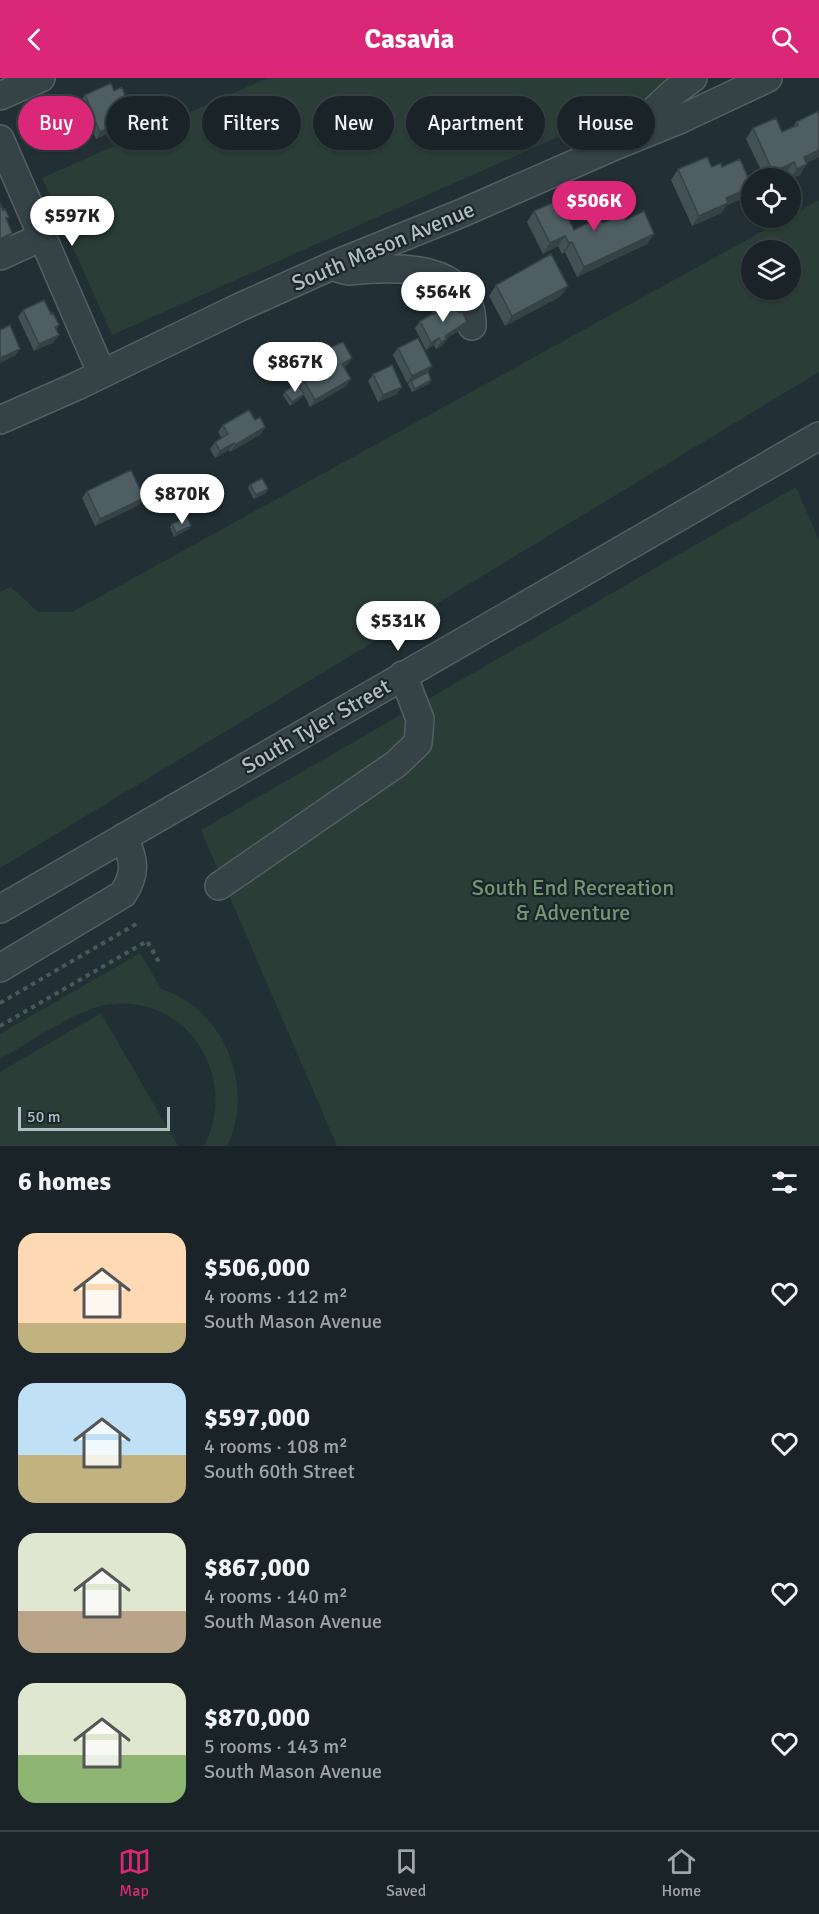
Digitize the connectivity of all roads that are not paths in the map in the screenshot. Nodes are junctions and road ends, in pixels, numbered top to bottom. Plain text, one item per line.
1 (41, 78) edge
2 (693, 78) edge
3 (768, 78) edge
4 (0, 96) edge
5 (655, 110) edge
6 (655, 130) edge
7 (0, 139) edge
8 (606, 150) edge
9 (42, 237) junction
10 (0, 256) edge
11 (330, 267) junction
12 (472, 327) dead end
13 (102, 374) junction
14 (0, 420) edge
15 (819, 436) edge
16 (403, 675) junction
17 (124, 837) junction
18 (219, 886) dead end
19 (0, 909) edge
20 (0, 968) edge

1 - 4 street
2 - 5 street
3 - 6 street, South Mason Avenue
7 - 9 street
8 - 11 street, South Mason Avenue
9 - 10 street
9 - 13 street
11 - 12 street
11 - 13 street, South Mason Avenue
13 - 14 street, South Mason Avenue
15 - 16 street, South Tyler Street
16 - 17 street, South Tyler Street
16 - 18 street
17 - 19 street, South Tyler Street
17 - 20 street

